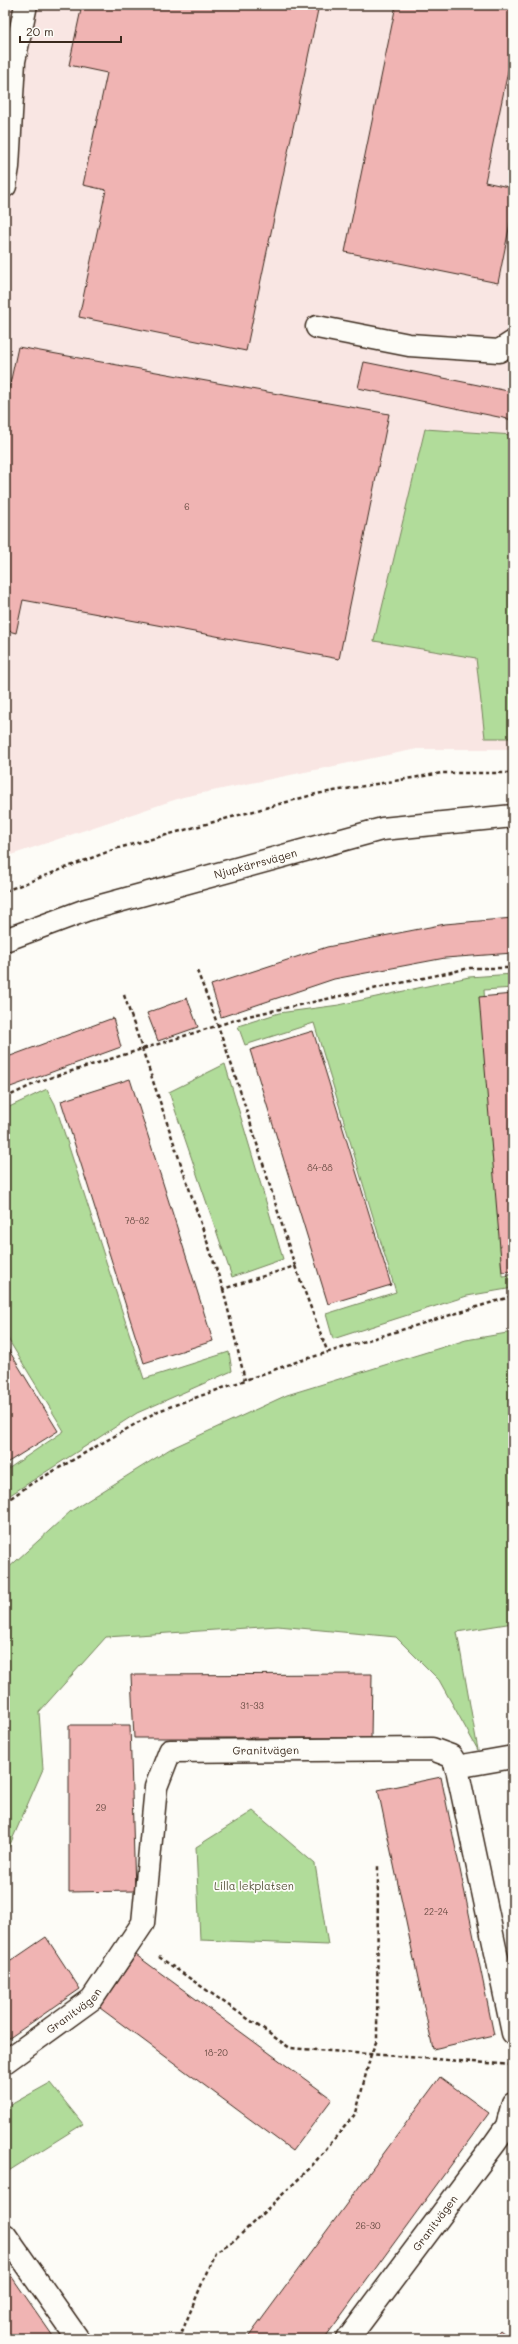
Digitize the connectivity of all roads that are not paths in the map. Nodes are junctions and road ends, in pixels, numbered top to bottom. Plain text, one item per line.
1 (26, 5) edge
2 (5, 186) edge
3 (317, 327) dead end
4 (513, 342) edge
5 (513, 816) edge
6 (5, 940) edge
7 (513, 1757) edge
8 (456, 1767) junction
9 (513, 2033) edge
10 (5, 2062) edge
11 (513, 2103) edge
12 (5, 2235) edge
13 (78, 2339) edge
14 (348, 2339) edge

1 - 2 street
3 - 4 street
5 - 6 street, Njupkärrsvägen
7 - 8 street
8 - 9 street
8 - 10 street, Granitvägen
11 - 14 street, Granitvägen
12 - 13 street

